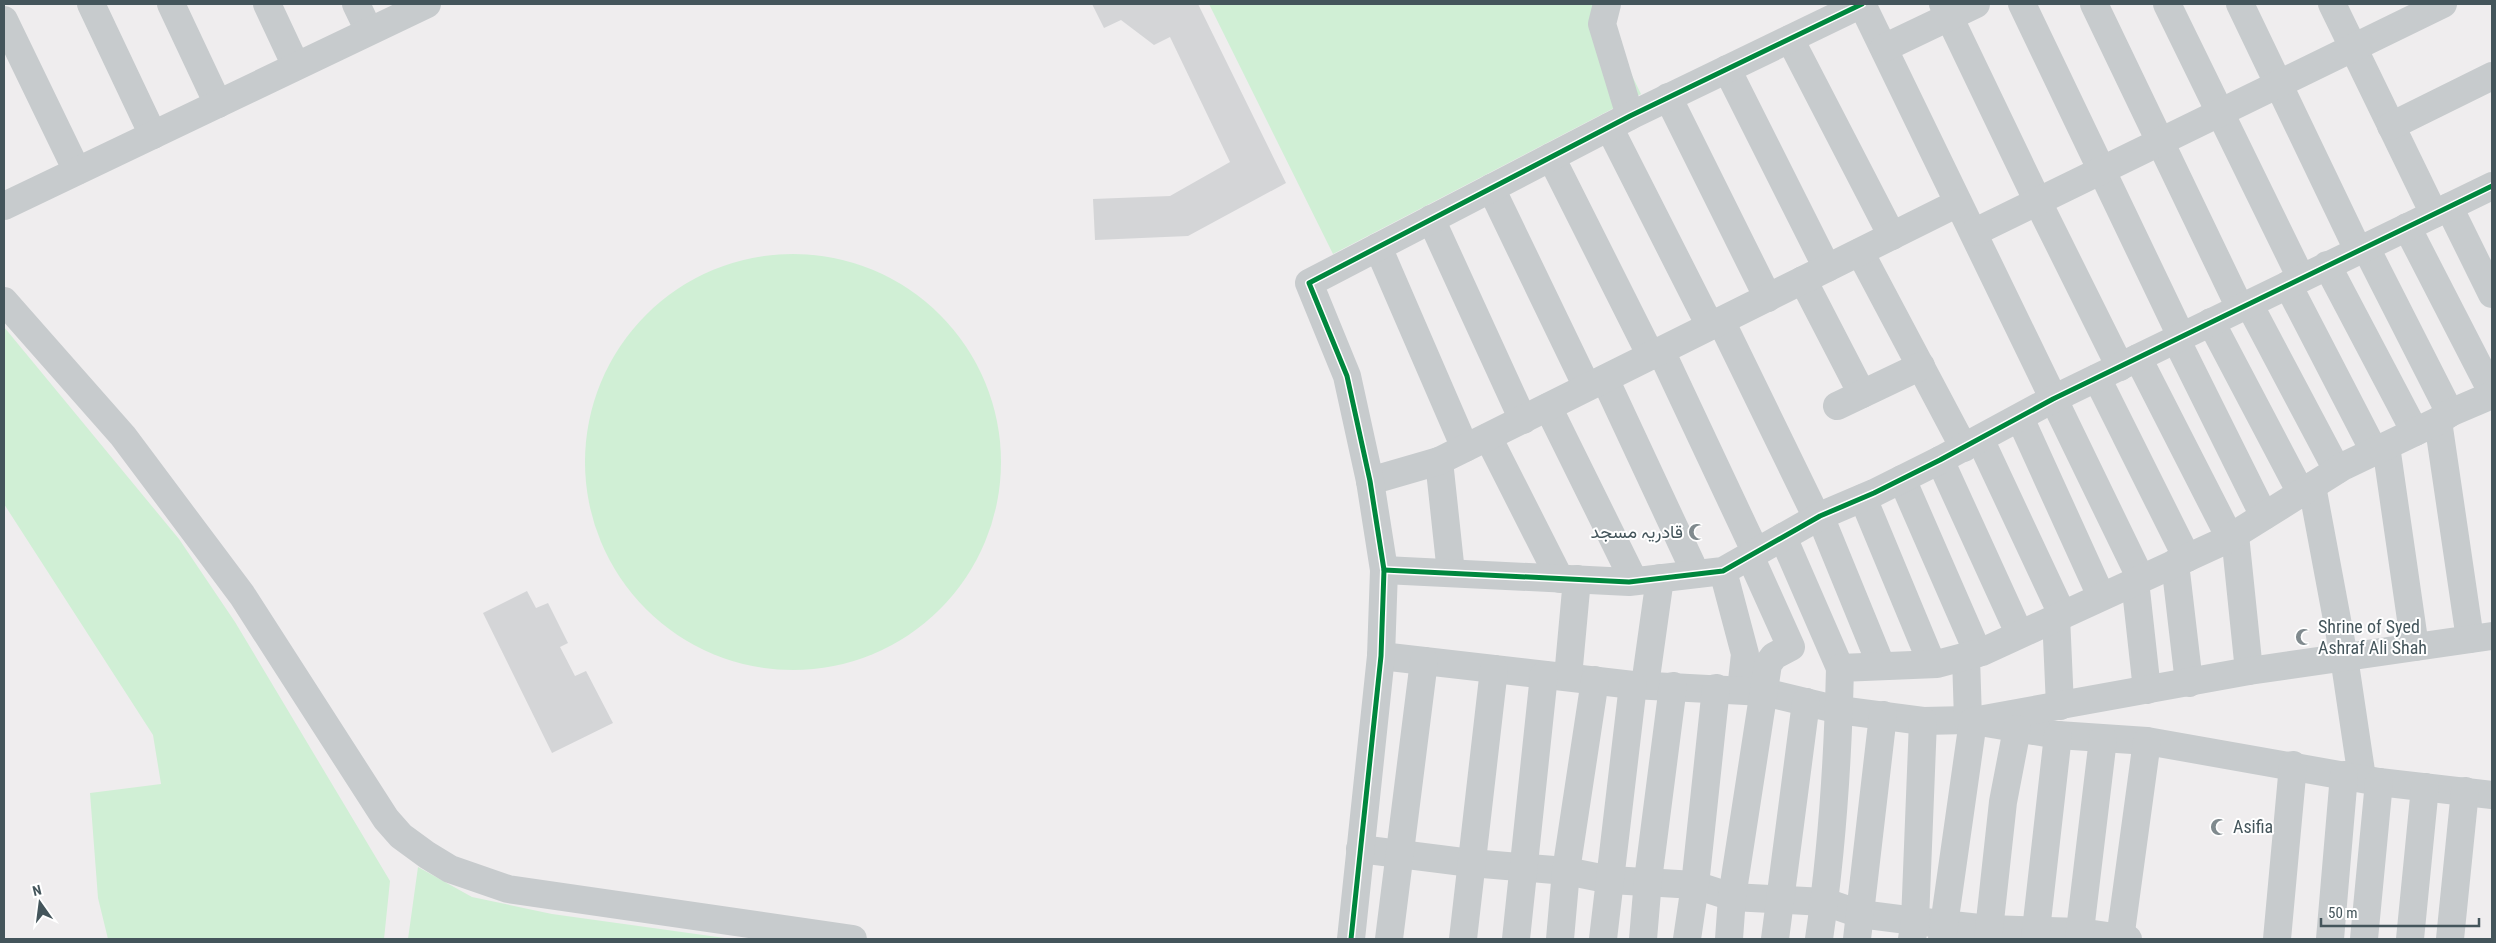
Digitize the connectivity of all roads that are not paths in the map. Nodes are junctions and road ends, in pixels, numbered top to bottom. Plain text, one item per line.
1 (91, 4) edge
2 (171, 4) edge
3 (267, 4) edge
4 (356, 4) edge
5 (427, 4) edge
6 (1607, 4) edge
7 (1862, 4) edge
8 (1976, 4) edge
9 (2022, 4) edge
10 (2094, 4) edge
11 (2167, 4) edge
12 (2240, 4) edge
13 (2332, 4) edge
14 (2443, 4) edge
15 (1946, 10) edge
16 (2416, 10) edge
17 (4, 20) edge
18 (369, 31) junction
19 (1790, 38) junction
20 (2353, 47) junction
21 (1884, 48) junction
22 (296, 66) junction
23 (1727, 69) junction
24 (2492, 76) edge
25 (2278, 83) junction
26 (1668, 97) junction
27 (218, 104) junction
28 (2220, 112) junction
29 (1619, 121) junction
30 (2391, 126) junction
31 (153, 135) junction
32 (2160, 142) junction
33 (1551, 157) junction
34 (77, 171) junction
35 (2102, 171) junction
36 (2492, 186) edge
37 (1491, 188) junction
38 (2038, 202) junction
39 (1958, 203) junction
40 (4, 206) edge
41 (2441, 210) junction
42 (1431, 220) junction
43 (2407, 227) junction
44 (1975, 232) junction
45 (1892, 236) junction
46 (1378, 247) junction
47 (2362, 249) junction
48 (1860, 252) junction
49 (2327, 265) junction
50 (1815, 274) junction
51 (2294, 281) junction
52 (2492, 294) edge
53 (1768, 298) junction
54 (4, 301) edge
55 (2244, 306) junction
56 (2211, 322) junction
57 (1715, 324) junction
58 (2178, 337) junction
59 (1656, 353) junction
60 (1921, 366) junction
61 (2118, 368) junction
62 (1596, 383) junction
63 (2492, 393) edge
64 (1862, 394) junction
65 (2053, 399) junction
66 (1837, 406) dead end
67 (1548, 407) junction
68 (2020, 418) junction
69 (1523, 420) junction
70 (2434, 422) junction
71 (1477, 443) junction
72 (1972, 443) junction
73 (2380, 449) junction
74 (1940, 460) junction
75 (1440, 461) junction
76 (2336, 470) junction
77 (1902, 479) junction
78 (1370, 481) junction
79 (2306, 489) junction
80 (1863, 498) junction
81 (2264, 516) junction
82 (1819, 517) junction
83 (2232, 536) junction
84 (1783, 537) junction
85 (1753, 555) junction
86 (2181, 560) junction
87 (1384, 570) junction
88 (1723, 571) junction
89 (1451, 574) junction
90 (1696, 574) junction
91 (1569, 579) junction
92 (1647, 580) junction
93 (2138, 580) junction
94 (2101, 596) junction
95 (2059, 615) junction
96 (2019, 633) junction
97 (2481, 637) edge
98 (2415, 647) junction
99 (1972, 655) junction
100 (1381, 656) junction
101 (2344, 657) junction
102 (1424, 661) junction
103 (1932, 664) junction
104 (1880, 665) junction
105 (1840, 668) junction
106 (1494, 669) junction
107 (2248, 671) junction
108 (1556, 676) junction
109 (1595, 680) junction
110 (2189, 682) junction
111 (1639, 685) junction
112 (1673, 686) junction
113 (1740, 690) junction
114 (2147, 690) junction
115 (1806, 702) junction
116 (2060, 706) junction
117 (1839, 710) junction
118 (1883, 715) junction
119 (1923, 721) junction
120 (1971, 721) junction
121 (2017, 729) junction
122 (2058, 735) junction
123 (2103, 739) junction
124 (2147, 741) junction
125 (2293, 765) junction
126 (2361, 778) junction
127 (2425, 787) junction
128 (2465, 792) junction
129 (2492, 794) edge
130 (1360, 849) junction
131 (1398, 854) junction
132 (1471, 863) junction
133 (1524, 867) junction
134 (1566, 871) junction
135 (1611, 880) junction
136 (1648, 880) junction
137 (1695, 885) junction
138 (1732, 898) junction
139 (1780, 900) junction
140 (1824, 902) junction
141 (1858, 927) edge
142 (1914, 930) edge
143 (1943, 932) edge
144 (1988, 934) edge
145 (2036, 934) edge
146 (2079, 936) edge
147 (853, 939) edge
148 (1351, 939) edge
149 (1389, 939) edge
150 (1463, 939) edge
151 (1516, 939) edge
152 (1560, 939) edge
153 (1603, 939) edge
154 (1643, 939) edge
155 (1687, 939) edge
156 (1729, 939) edge
157 (1775, 939) edge
158 (1819, 939) edge
159 (2123, 939) edge
160 (2277, 939) edge
161 (2330, 939) edge
162 (2364, 939) edge
163 (2410, 939) edge
164 (2450, 939) edge

1 - 31 street
2 - 27 street
3 - 22 street
4 - 18 street
5 - 18 street
6 - 29 street
7 - 19 street
7 - 21 street
8 - 15 street
9 - 35 street
10 - 32 street
11 - 28 street
12 - 25 street
13 - 20 street
14 - 16 street
15 - 21 street
15 - 38 street
16 - 20 street
17 - 34 street
18 - 22 street
19 - 23 street
19 - 45 street
20 - 25 street
20 - 30 street
21 - 39 street
22 - 27 street
23 - 26 street
23 - 50 street
24 - 30 street
25 - 28 street
25 - 47 street
26 - 29 street
26 - 53 street
27 - 31 street
28 - 32 street
28 - 51 street
29 - 33 street
29 - 57 street
30 - 41 street
31 - 34 street
32 - 35 street
32 - 55 street
33 - 37 street
33 - 59 street
34 - 40 street
35 - 38 street
35 - 58 street
36 - 41 street
37 - 42 street
37 - 62 street
38 - 44 street
38 - 61 street
39 - 44 street
39 - 45 street
41 - 43 street
41 - 52 street
42 - 46 street
42 - 69 street
43 - 47 street
43 - 63 street
44 - 65 street
45 - 48 street
46 - 71 street
46 - 78 street
47 - 49 street
47 - 70 street
48 - 50 street
48 - 60 street
49 - 51 street
49 - 70 street
50 - 53 street
50 - 64 street
51 - 55 street
51 - 73 street
53 - 57 street
54 - 147 street
55 - 56 street
55 - 76 street
56 - 58 street
56 - 79 street
57 - 59 street
57 - 82 street
58 - 61 street
58 - 81 street
59 - 62 street
59 - 85 street
60 - 64 street
60 - 72 street
61 - 65 street
61 - 83 street
61 - 86 street
62 - 67 street
62 - 90 street
63 - 70 street
64 - 66 street
65 - 68 street
65 - 93 street
67 - 69 street
67 - 92 street
68 - 72 street
68 - 94 street
69 - 71 street
70 - 73 street
70 - 97 street
71 - 75 street
71 - 91 street
72 - 74 street
72 - 95 street
73 - 76 street
73 - 98 street
74 - 77 street
74 - 96 street
75 - 78 street
75 - 89 street
76 - 79 street
77 - 80 street
77 - 99 street
78 - 87 street
79 - 81 street
79 - 101 street
80 - 82 street
80 - 103 street
81 - 83 street
82 - 84 street
82 - 104 street
83 - 86 street
83 - 107 street
84 - 85 street
84 - 105 street
85 - 88 street
85 - 113 street
86 - 93 street
86 - 110 street
87 - 89 street
87 - 100 street
88 - 90 street
88 - 113 street
89 - 91 street
90 - 92 street
91 - 92 street
91 - 108 street
92 - 111 street
93 - 94 street
93 - 114 street
94 - 95 street
95 - 96 street
95 - 116 street
96 - 99 street
97 - 98 street
98 - 101 street
99 - 103 street
99 - 120 street
100 - 102 street
100 - 130 street
101 - 107 street
101 - 126 street
102 - 106 street
102 - 131 street
103 - 104 street
104 - 105 street
105 - 117 street
106 - 108 street
106 - 132 street
107 - 110 street
108 - 109 street
108 - 133 street
109 - 111 street
109 - 134 street
110 - 114 street
111 - 112 street
111 - 135 street
112 - 113 street
112 - 136 street
113 - 115 street
113 - 137 street
113 - 138 street
114 - 116 street
115 - 117 street
115 - 139 street
116 - 120 street
117 - 118 street
117 - 140 street
118 - 119 street
118 - 141 street
119 - 120 street
119 - 142 street
120 - 121 street
120 - 143 street
121 - 122 street
121 - 144 street
122 - 123 street
122 - 145 street
123 - 124 street
123 - 146 street
124 - 125 street
124 - 159 street
125 - 126 street
125 - 160 street
126 - 127 street
126 - 161 street
126 - 162 street
127 - 128 street
127 - 163 street
128 - 129 street
128 - 164 street
130 - 131 street
130 - 148 street
131 - 132 street
131 - 149 street
132 - 133 street
132 - 150 street
133 - 134 street
133 - 151 street
134 - 135 street
134 - 152 street
135 - 136 street
135 - 153 street
136 - 137 street
136 - 154 street
137 - 138 street
137 - 155 street
138 - 139 street
138 - 156 street
139 - 140 street
139 - 157 street
140 - 141 street
140 - 158 street
141 - 142 street
142 - 143 street
143 - 144 street
144 - 145 street
145 - 146 street
146 - 159 street

